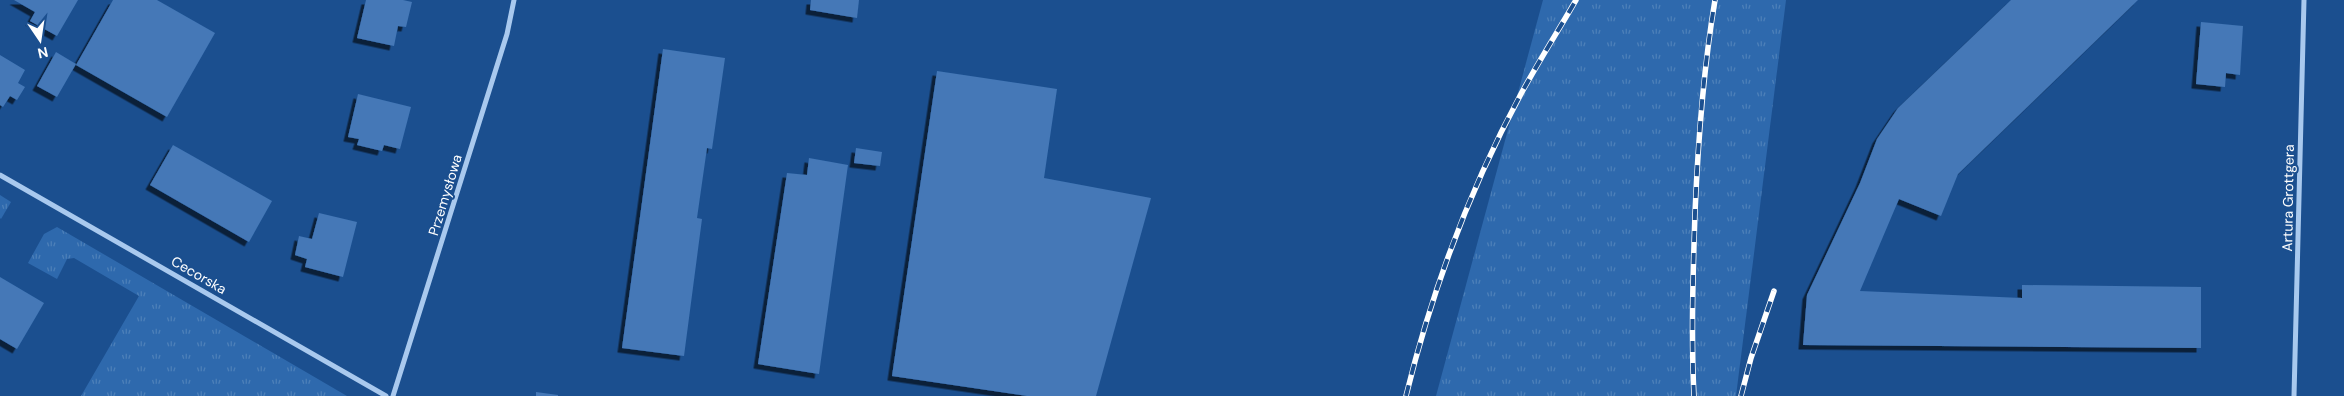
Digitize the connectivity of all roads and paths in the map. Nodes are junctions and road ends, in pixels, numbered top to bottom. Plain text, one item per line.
1 (514, 0) edge
2 (2304, 0) edge
3 (0, 175) edge
4 (386, 396) edge
5 (393, 396) edge
6 (2294, 396) edge

1 - 5 street, Przemysłowa
2 - 6 street, Artura Grottgera
3 - 4 street, Cecorska

